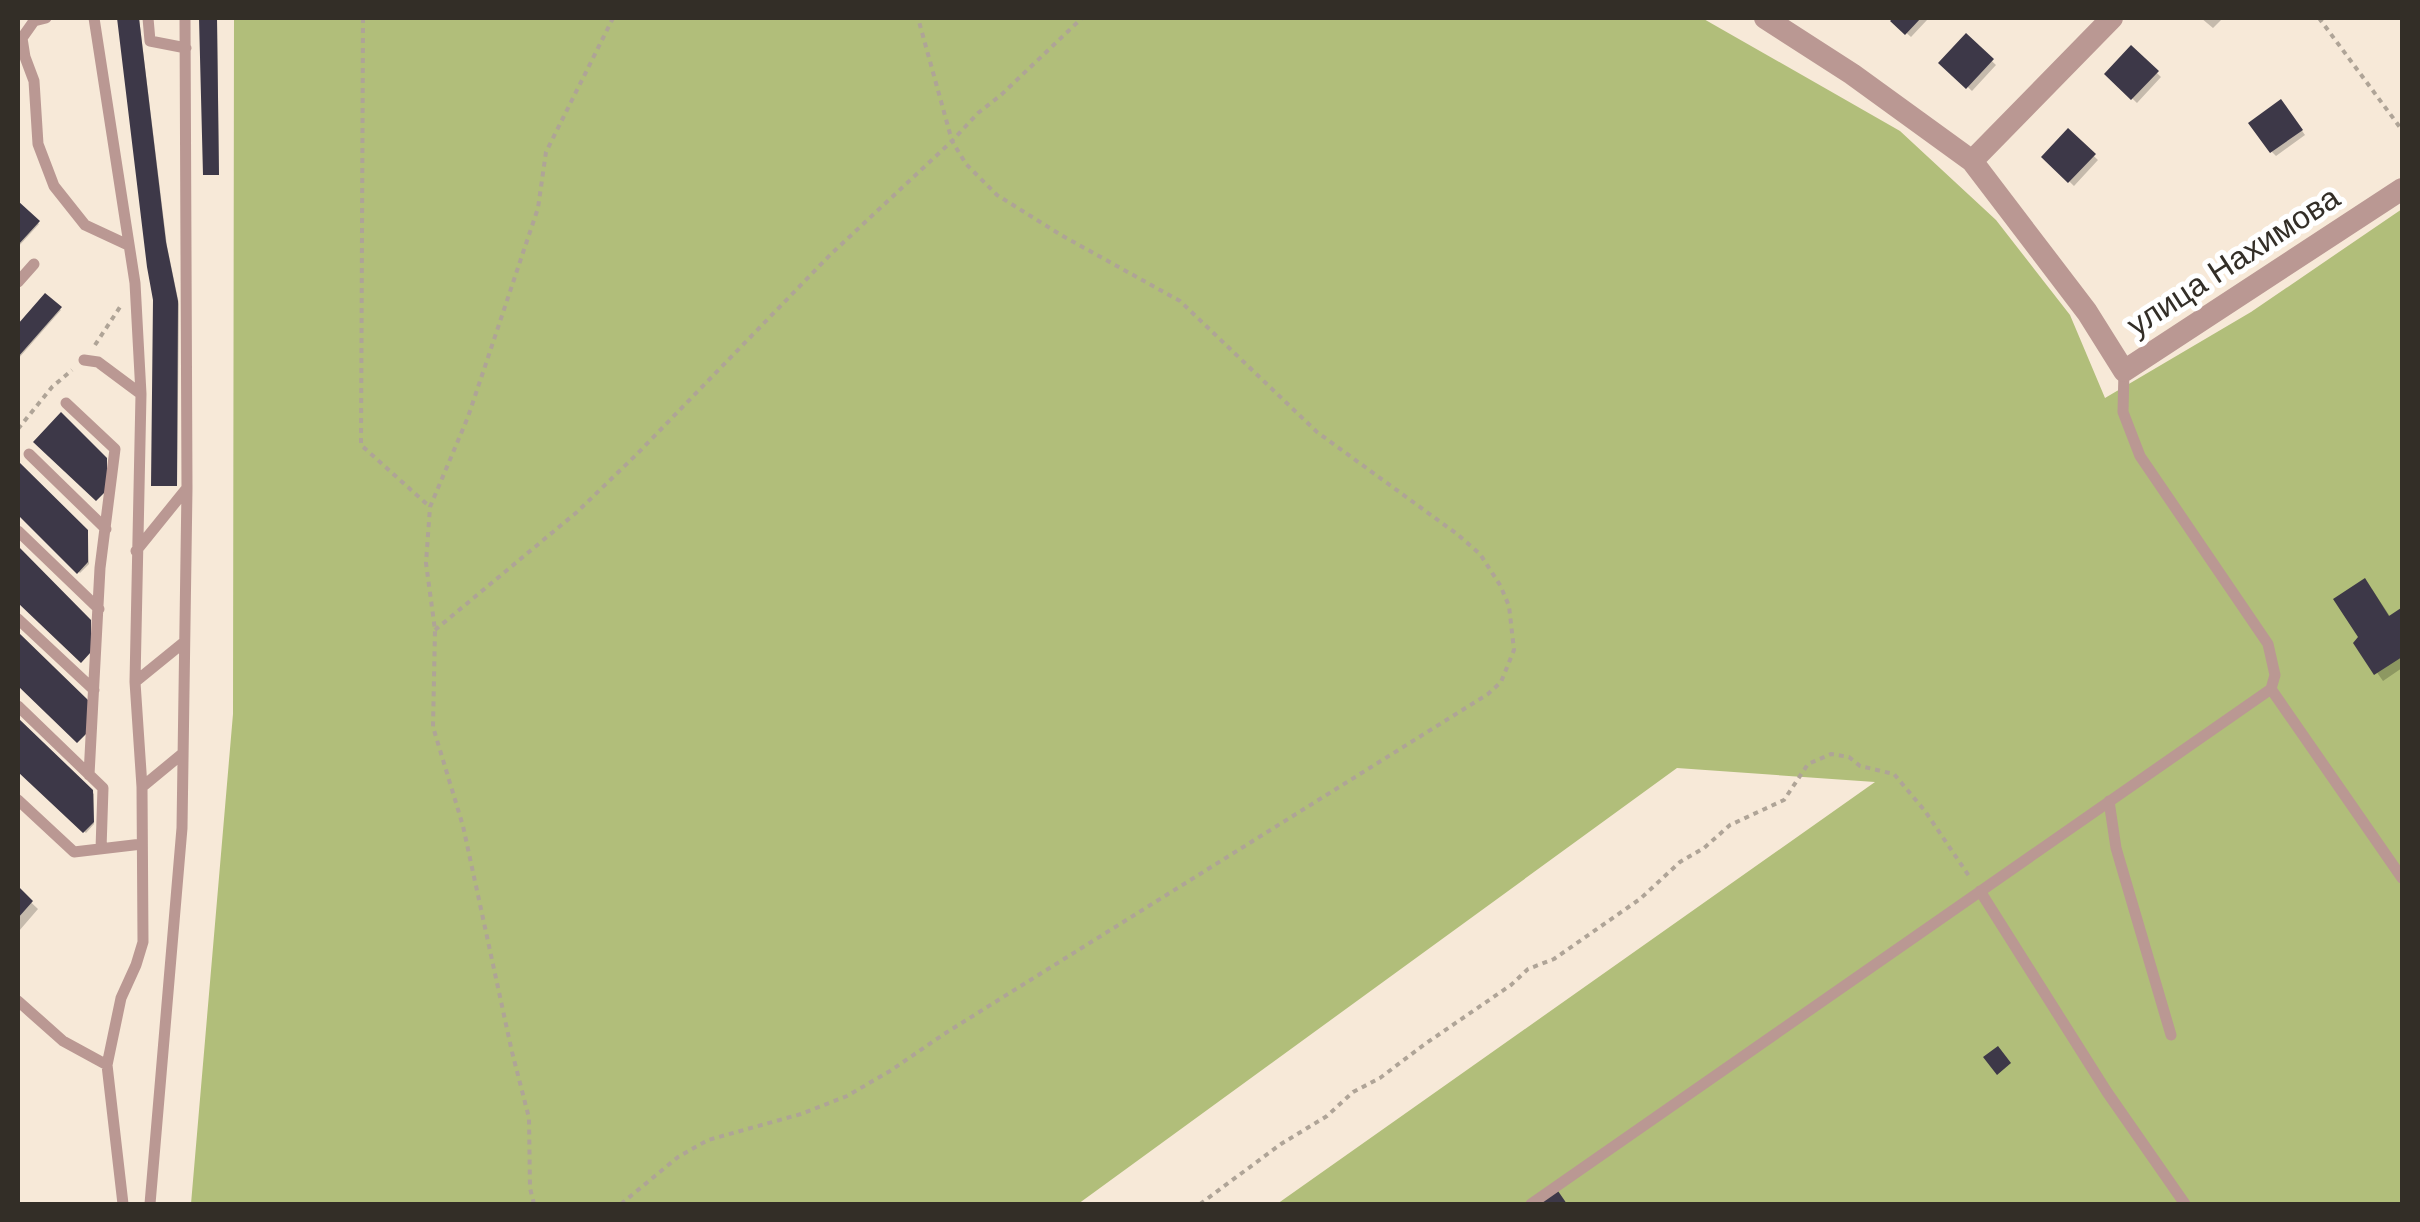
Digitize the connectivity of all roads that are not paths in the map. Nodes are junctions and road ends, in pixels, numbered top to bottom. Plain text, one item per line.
1 (94, 18) edge
2 (148, 18) edge
3 (185, 18) edge
4 (1766, 18) edge
5 (2112, 18) edge
6 (39, 19) edge
7 (20, 36) edge
8 (186, 48) junction
9 (1972, 160) junction
10 (2402, 189) edge
11 (128, 245) junction
12 (34, 264) dead end
13 (18, 282) edge
14 (84, 360) dead end
15 (2124, 371) junction
16 (141, 394) junction
17 (66, 403) dead end
18 (28, 454) dead end
19 (187, 488) junction
20 (106, 529) junction
21 (18, 531) edge
22 (136, 551) junction
23 (99, 609) junction
24 (18, 619) edge
25 (183, 642) junction
26 (134, 682) junction
27 (2270, 689) junction
28 (94, 690) junction
29 (18, 706) edge
30 (182, 754) junction
31 (89, 775) junction
32 (142, 787) junction
33 (18, 800) edge
34 (2110, 801) junction
35 (142, 844) junction
36 (101, 849) junction
37 (2402, 878) edge
38 (1980, 892) junction
39 (18, 1001) edge
40 (2171, 1035) dead end
41 (107, 1065) junction
42 (123, 1204) edge
43 (150, 1204) edge
44 (1531, 1204) edge
45 (2185, 1204) edge

1 - 11 lane
2 - 8 lane
3 - 8 lane
4 - 9 street, улица Нахимова
5 - 9 street
6 - 7 lane
7 - 11 lane
8 - 19 lane
9 - 15 street, улица Нахимова
10 - 15 street, улица Нахимова
11 - 16 lane
12 - 13 lane
14 - 16 lane
15 - 27 lane
16 - 22 lane
17 - 20 lane
18 - 20 lane
19 - 22 lane
19 - 25 lane
20 - 23 lane
21 - 23 lane
22 - 26 lane
23 - 28 lane
24 - 28 lane
25 - 26 lane
25 - 30 lane
26 - 32 lane
27 - 34 lane
27 - 37 lane
28 - 31 lane
29 - 31 lane
30 - 32 lane
30 - 43 lane
31 - 36 lane
32 - 35 lane
33 - 36 lane
34 - 38 lane
34 - 40 lane
35 - 36 lane
35 - 41 lane
38 - 44 lane
38 - 45 lane
39 - 41 lane
41 - 42 lane

